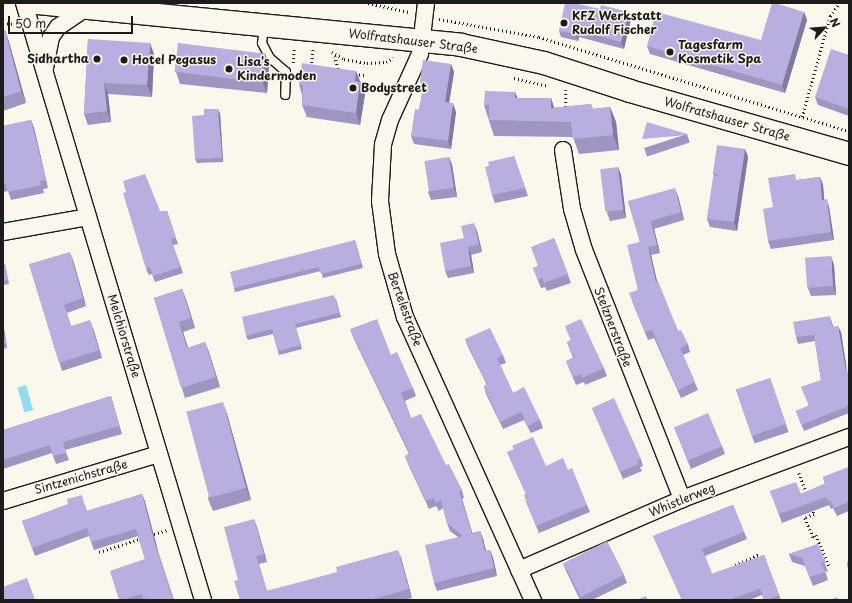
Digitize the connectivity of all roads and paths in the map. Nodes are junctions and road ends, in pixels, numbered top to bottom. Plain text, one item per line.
1 (24, 3) edge
2 (36, 3) edge
3 (368, 3) edge
4 (839, 3) edge
5 (374, 4) edge
6 (88, 7) junction
7 (426, 10) edge
8 (265, 24) junction
9 (423, 40) junction
10 (294, 46) dead end
11 (313, 48) dead end
12 (331, 50) dead end
13 (335, 55) junction
14 (396, 55) dead end
15 (293, 67) dead end
16 (305, 69) edge
17 (311, 69) junction
18 (318, 70) edge
19 (44, 71) junction
20 (332, 72) edge
21 (339, 72) junction
22 (345, 73) edge
23 (351, 74) edge
24 (364, 75) dead end
25 (566, 90) dead end
26 (285, 95) dead end
27 (566, 110) edge
28 (802, 117) junction
29 (849, 131) edge
30 (563, 150) dead end
31 (849, 154) edge
32 (88, 217) junction
33 (3, 232) edge
34 (849, 437) edge
35 (159, 454) junction
36 (793, 458) junction
37 (682, 499) junction
38 (3, 501) edge
39 (180, 526) junction
40 (99, 552) dead end
41 (760, 554) dead end
42 (733, 566) edge
43 (829, 566) dead end
44 (518, 570) junction
45 (531, 599) edge
46 (202, 600) edge

1 - 19 street, Melchiorstraße
2 - 6 main road, Wolfratshauser Straße
3 - 5 path
4 - 28 path
5 - 7 path
6 - 8 main road, Wolfratshauser Straße
6 - 19 street, Melchiorstraße
7 - 9 street, Bertelestraße
7 - 28 path
8 - 9 main road, Wolfratshauser Straße
8 - 26 lane
9 - 31 main road, Wolfratshauser Straße
9 - 44 street, Bertelestraße
10 - 15 path
11 - 17 path
12 - 13 path
13 - 14 path
13 - 21 path
16 - 17 path
17 - 18 path
19 - 32 street, Melchiorstraße
20 - 21 path
21 - 22 path
23 - 24 path
25 - 27 path
28 - 29 path
30 - 37 street, Stelznerstraße
32 - 33 street
32 - 35 street, Melchiorstraße
34 - 36 street, Whistlerweg
35 - 38 street, Sintzenichstraße
35 - 39 street, Melchiorstraße
36 - 37 street, Whistlerweg
36 - 43 path
37 - 44 street, Whistlerweg
39 - 40 path
39 - 46 street, Melchiorstraße
41 - 42 path
44 - 45 street, Bertelestraße

